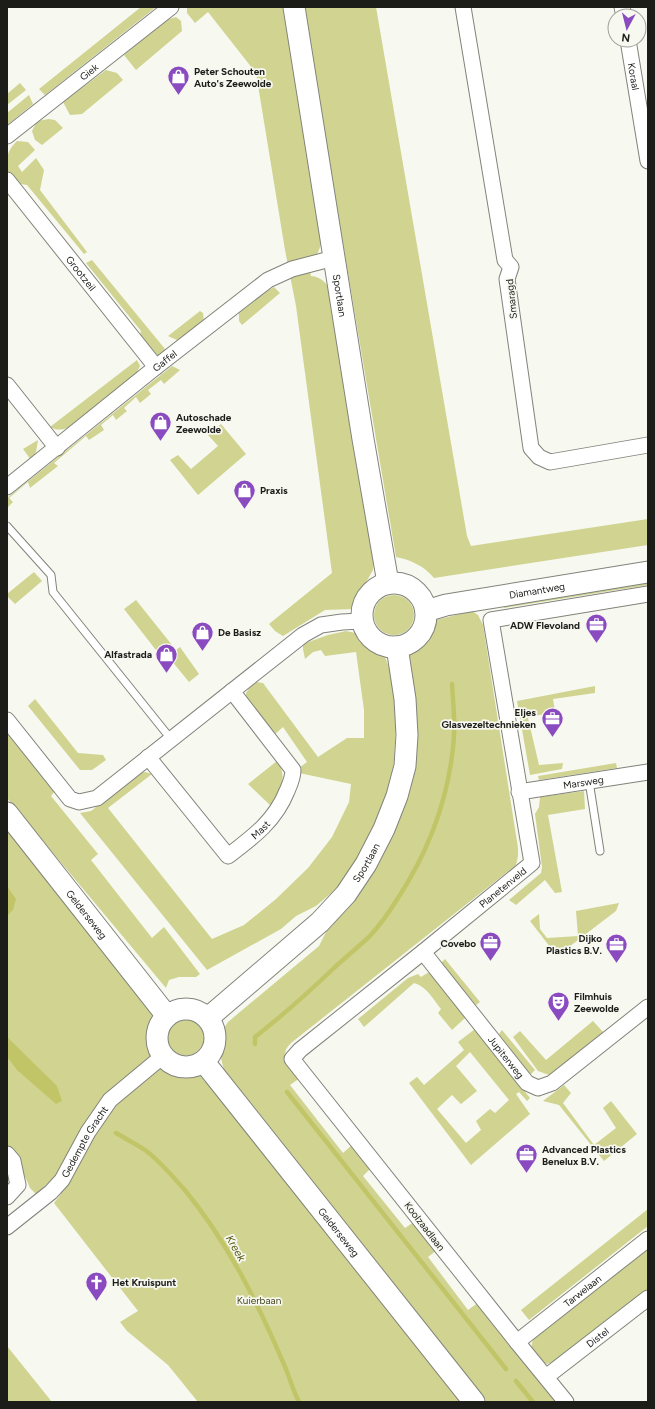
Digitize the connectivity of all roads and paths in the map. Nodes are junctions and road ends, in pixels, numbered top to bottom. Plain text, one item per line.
1 (171, 7) edge
2 (294, 7) edge
3 (463, 7) edge
4 (629, 48) edge
5 (7, 136) edge
6 (648, 161) edge
7 (7, 180) edge
8 (334, 258) junction
9 (156, 367) junction
10 (7, 385) edge
11 (648, 446) edge
12 (57, 448) junction
13 (7, 487) edge
14 (7, 526) edge
15 (648, 572) edge
16 (388, 583) junction
17 (648, 594) edge
18 (487, 598) junction
19 (426, 611) junction
20 (491, 620) junction
21 (361, 621) junction
22 (398, 647) junction
23 (232, 691) junction
24 (7, 720) edge
25 (171, 739) junction
26 (148, 757) junction
27 (648, 772) edge
28 (589, 781) junction
29 (519, 792) junction
30 (7, 813) edge
31 (600, 851) dead end
32 (423, 952) junction
33 (648, 1007) edge
34 (167, 1016) junction
35 (208, 1018) junction
36 (300, 1050) joint
37 (162, 1056) junction
38 (204, 1062) junction
39 (7, 1154) edge
40 (7, 1197) edge
41 (7, 1227) edge
42 (648, 1239) edge
43 (648, 1298) edge
44 (517, 1342) junction
45 (546, 1377) junction
46 (474, 1402) edge
47 (566, 1402) edge

1 - 5 street, Giek
2 - 8 street, Sportlaan
3 - 11 street, Smaragd
4 - 6 street, Koraal
7 - 9 street, Grootzeil
8 - 9 street, Gaffel
8 - 16 street, Sportlaan
9 - 12 street, Gaffel
10 - 12 street
12 - 13 street, Gaffel
14 - 25 lane
15 - 18 street, Diamantweg
16 - 19 street
16 - 21 street
17 - 20 street
18 - 19 street, Diamantweg
18 - 20 street, Planetenveld
19 - 22 street
20 - 29 street, Planetenveld
21 - 22 street
21 - 23 street
22 - 35 street, Sportlaan
23 - 25 street
23 - 26 street, Mast
24 - 26 street
25 - 26 street
27 - 28 street, Marsweg
28 - 29 street, Marsweg
28 - 31 lane
29 - 32 street, Planetenveld
30 - 34 street, Gelderseweg
32 - 33 street, Jupiterweg
32 - 36 street, Planetenveld
34 - 35 street
34 - 37 street
35 - 38 street
36 - 44 street, Koolzaadlaan
37 - 38 street
37 - 41 street, Gedempte Gracht
38 - 46 street, Gelderseweg
39 - 40 street
42 - 44 street, Tarwelaan
43 - 45 street, Distel
44 - 45 street, Koolzaadlaan
45 - 47 street, Koolzaadlaan

